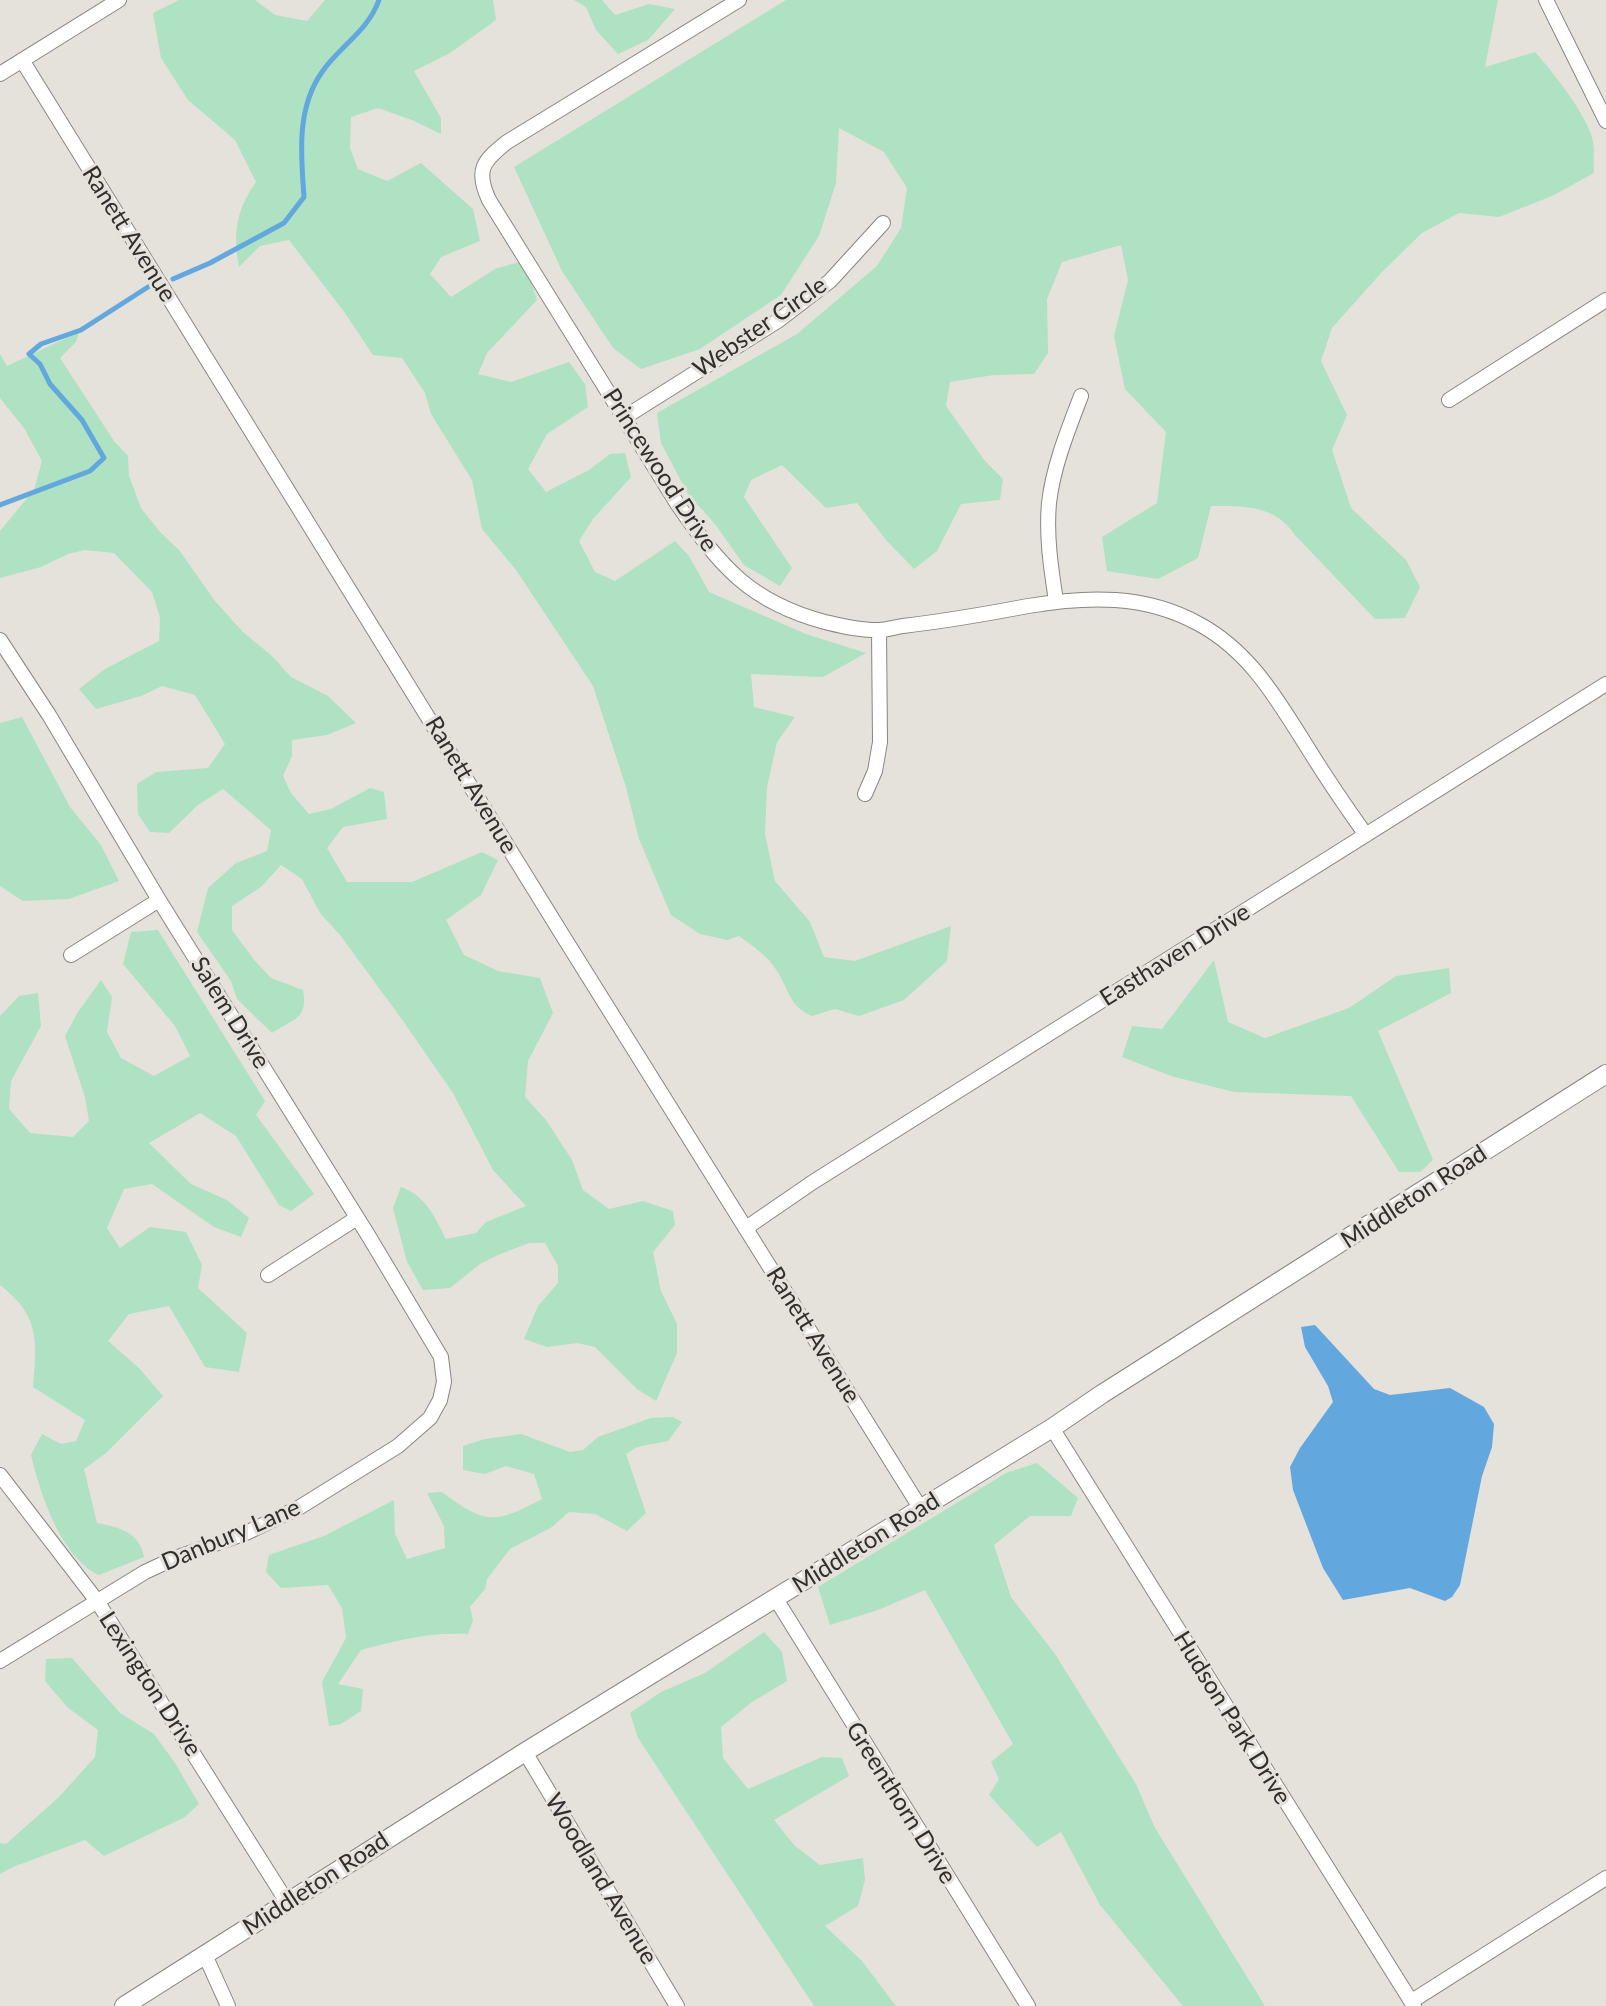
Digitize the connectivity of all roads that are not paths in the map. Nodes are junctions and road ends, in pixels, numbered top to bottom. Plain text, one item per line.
1 (119, 0) edge
2 (1546, 0) edge
3 (732, 4) edge
4 (22, 60) junction
5 (0, 74) edge
6 (1606, 121) edge
7 (883, 223) dead end
8 (1606, 300) edge
9 (1081, 396) dead end
10 (1449, 400) dead end
11 (625, 417) junction
12 (1056, 601) junction
13 (879, 630) junction
14 (0, 640) edge
15 (1606, 684) edge
16 (865, 794) dead end
17 (1366, 835) junction
18 (159, 900) junction
19 (71, 955) dead end
20 (1606, 1074) edge
21 (357, 1218) junction
22 (746, 1228) junction
23 (268, 1275) dead end
24 (442, 1391) joint
25 (1052, 1428) junction
26 (0, 1475) edge
27 (921, 1509) junction
28 (776, 1599) junction
29 (97, 1601) junction
30 (0, 1661) edge
31 (525, 1752) junction
32 (1606, 1878) edge
33 (287, 1902) junction
34 (205, 1955) junction
35 (1413, 2003) edge
36 (124, 2006) edge
37 (228, 2006) edge
38 (677, 2006) edge
39 (1028, 2006) edge

1 - 4 street
2 - 6 street
3 - 11 street, Princewood Drive
4 - 5 street
4 - 22 street, Ranett Avenue
7 - 11 street, Webster Circle
8 - 10 street
9 - 12 street
11 - 13 street, Princewood Drive
12 - 13 street, Princewood Drive
12 - 17 street, Princewood Drive
13 - 16 street
14 - 18 street, Salem Drive
15 - 17 street, Easthaven Drive
17 - 22 street, Easthaven Drive
18 - 19 street
18 - 21 street, Salem Drive
20 - 25 street, Middleton Road
21 - 23 street
21 - 24 street, Salem Drive
22 - 27 street, Ranett Avenue
24 - 29 street, Danbury Lane
25 - 27 street, Middleton Road
25 - 35 street, Hudson Park Drive
26 - 29 street, Lexington Drive
27 - 28 street, Middleton Road
28 - 31 street, Middleton Road
28 - 39 street, Greenthorn Drive
29 - 30 street, Danbury Lane
29 - 33 street, Lexington Drive
31 - 33 street, Middleton Road
31 - 38 street, Woodland Avenue
32 - 35 street
33 - 34 street, Middleton Road
34 - 36 street, Middleton Road
34 - 37 street

